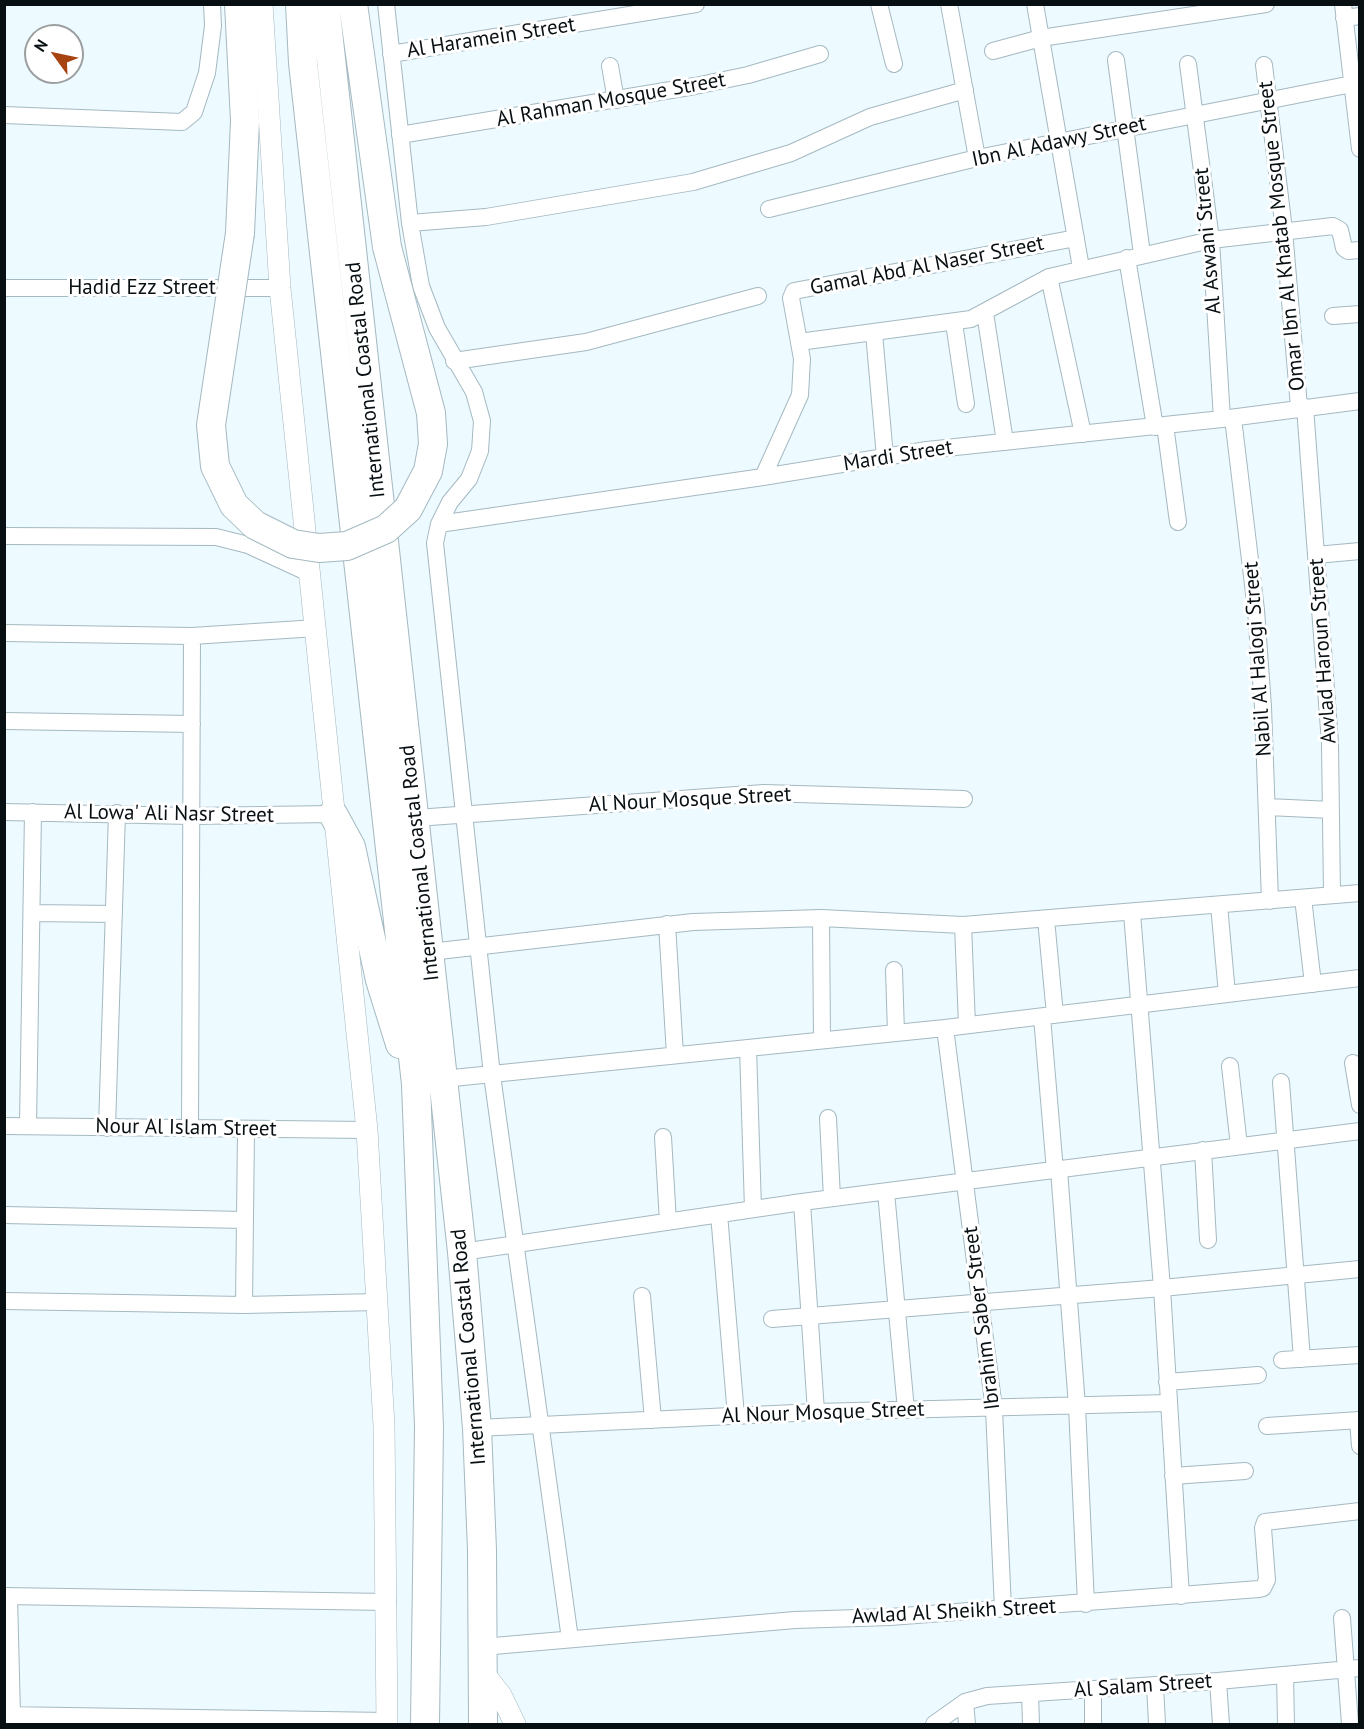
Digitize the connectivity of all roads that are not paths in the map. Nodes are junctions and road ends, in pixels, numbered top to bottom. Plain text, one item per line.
1 (212, 4) edge
2 (239, 4) edge
3 (262, 4) edge
4 (300, 4) edge
5 (325, 4) edge
6 (353, 4) edge
7 (386, 4) edge
8 (696, 4) edge
9 (879, 4) edge
10 (949, 4) edge
11 (1035, 4) edge
12 (1266, 4) edge
13 (1349, 13) edge
14 (1041, 38) junction
15 (993, 51) dead end
16 (391, 54) junction
17 (820, 54) dead end
18 (1116, 60) dead end
19 (894, 64) dead end
20 (1188, 64) dead end
21 (1264, 65) dead end
22 (610, 66) dead end
23 (1352, 84) junction
24 (965, 90) junction
25 (616, 100) junction
26 (1268, 100) junction
27 (1357, 103) edge
28 (4, 115) edge
29 (1195, 115) junction
30 (1125, 128) junction
31 (400, 135) junction
32 (1059, 142) junction
33 (1359, 149) edge
34 (977, 158) junction
35 (769, 209) dead end
36 (410, 222) junction
37 (1284, 230) junction
38 (1076, 238) junction
39 (1211, 240) junction
40 (1359, 250) edge
41 (1135, 256) junction
42 (1081, 268) junction
43 (1049, 277) junction
44 (4, 288) edge
45 (280, 288) junction
46 (758, 297) dead end
47 (985, 313) junction
48 (1359, 314) edge
49 (1333, 316) dead end
50 (954, 323) junction
51 (874, 333) junction
52 (799, 342) junction
53 (454, 362) junction
54 (1359, 401) edge
55 (966, 404) dead end
56 (1302, 407) junction
57 (1228, 418) junction
58 (1160, 426) junction
59 (1083, 434) junction
60 (1005, 442) junction
61 (885, 457) junction
62 (763, 477) junction
63 (1178, 522) dead end
64 (439, 524) junction
65 (4, 536) edge
66 (1359, 551) edge
67 (1316, 555) junction
68 (311, 574) junction
69 (317, 628) junction
70 (4, 633) edge
71 (192, 636) junction
72 (4, 721) edge
73 (192, 724) junction
74 (964, 799) dead end
75 (1268, 807) junction
76 (1331, 810) junction
77 (4, 812) edge
78 (33, 812) junction
79 (117, 813) junction
80 (333, 814) junction
81 (465, 815) junction
82 (191, 816) junction
83 (416, 818) junction
84 (1359, 893) edge
85 (1332, 895) junction
86 (1303, 898) junction
87 (1270, 901) junction
88 (1219, 905) junction
89 (32, 913) junction
90 (1132, 913) junction
91 (114, 914) junction
92 (821, 918) junction
93 (1047, 919) junction
94 (667, 924) junction
95 (963, 925) junction
96 (477, 947) junction
97 (430, 952) junction
98 (894, 970) dead end
99 (1359, 978) edge
100 (1313, 984) junction
101 (1227, 994) junction
102 (1139, 1005) junction
103 (1049, 1016) junction
104 (967, 1025) junction
105 (945, 1028) junction
106 (897, 1033) junction
107 (822, 1040) junction
108 (748, 1048) junction
109 (675, 1055) junction
110 (1353, 1063) dead end
111 (1230, 1066) dead end
112 (492, 1075) junction
113 (430, 1081) junction
114 (1281, 1082) dead end
115 (1359, 1105) edge
116 (828, 1118) dead end
117 (4, 1126) edge
118 (28, 1126) junction
119 (107, 1128) junction
120 (190, 1129) junction
121 (246, 1130) junction
122 (367, 1130) junction
123 (1359, 1131) edge
124 (663, 1137) dead end
125 (1287, 1141) junction
126 (1239, 1146) junction
127 (1203, 1150) junction
128 (1150, 1157) junction
129 (1057, 1170) junction
130 (966, 1182) junction
131 (886, 1192) junction
132 (832, 1198) junction
133 (802, 1202) junction
134 (753, 1209) junction
135 (720, 1214) junction
136 (4, 1215) edge
137 (245, 1220) junction
138 (668, 1222) junction
139 (1208, 1240) dead end
140 (515, 1245) junction
141 (462, 1252) junction
142 (1359, 1269) edge
143 (1296, 1276) junction
144 (1162, 1288) junction
145 (1070, 1294) junction
146 (642, 1296) dead end
147 (4, 1301) edge
148 (378, 1302) junction
149 (981, 1302) junction
150 (244, 1305) junction
151 (897, 1310) junction
152 (810, 1318) junction
153 (772, 1319) dead end
154 (1359, 1355) edge
155 (1302, 1359) junction
156 (1282, 1360) dead end
157 (1258, 1375) dead end
158 (1167, 1382) junction
159 (1168, 1403) junction
160 (1077, 1406) junction
161 (994, 1409) junction
162 (906, 1410) junction
163 (816, 1412) junction
164 (736, 1416) junction
165 (653, 1420) junction
166 (1359, 1420) edge
167 (540, 1425) junction
168 (1267, 1426) dead end
169 (477, 1428) junction
170 (1359, 1446) edge
171 (1245, 1471) dead end
172 (1173, 1476) junction
173 (1359, 1511) edge
174 (7, 1596) edge
175 (1181, 1596) junction
176 (388, 1602) junction
177 (1086, 1604) junction
178 (1003, 1609) junction
179 (1342, 1618) dead end
180 (570, 1639) junction
181 (482, 1659) junction
182 (1354, 1669) edge
183 (1285, 1676) junction
184 (1218, 1681) junction
185 (1155, 1685) junction
186 (1093, 1689) junction
187 (1030, 1693) junction
188 (965, 1702) junction
189 (8, 1715) edge
190 (387, 1723) edge
191 (425, 1725) edge
192 (483, 1725) edge
193 (515, 1725) edge
194 (934, 1725) edge
195 (967, 1725) edge
196 (1031, 1725) edge
197 (1093, 1725) edge
198 (1157, 1725) edge
199 (1221, 1725) edge
200 (1286, 1725) edge
201 (1350, 1725) edge

1 - 28 street
2 - 6 highway, bridge
3 - 45 street
4 - 113 highway, International Coastal Road
5 - 83 highway, International Coastal Road
7 - 16 street
8 - 16 street, Al Haramein Street
9 - 19 street
10 - 24 street
11 - 14 street
12 - 14 street
13 - 23 street
14 - 15 street
14 - 32 street
16 - 31 street
17 - 25 street, Al Rahman Mosque Street
18 - 30 street
20 - 29 street, Al Aswani Street
21 - 26 street, Omar Ibn Al Khatab Mosque Street
22 - 25 street
23 - 26 street, Ibn Al Adawy Street
23 - 27 street
24 - 34 street
24 - 36 street
25 - 31 street, Al Rahman Mosque Street
26 - 29 street, Ibn Al Adawy Street
26 - 37 street, Omar Ibn Al Khatab Mosque Street
27 - 33 street
29 - 30 street, Ibn Al Adawy Street
29 - 39 street, Al Aswani Street
30 - 32 street, Ibn Al Adawy Street
30 - 41 street
31 - 36 street
32 - 34 street, Ibn Al Adawy Street
32 - 38 street
34 - 35 street, Ibn Al Adawy Street
36 - 53 street
37 - 39 street
37 - 40 street
37 - 56 street, Omar Ibn Al Khatab Mosque Street
38 - 42 street
38 - 52 street, Gamal Abd Al Naser Street
39 - 41 street
39 - 57 street, Al Aswani Street
41 - 42 street
41 - 58 street
42 - 43 street
43 - 47 street
43 - 59 street
44 - 45 street, Hadid Ezz Street
45 - 68 street
46 - 53 street
47 - 50 street
47 - 60 street
48 - 49 street
50 - 51 street
50 - 55 street
51 - 52 street
51 - 61 street
52 - 62 street, Gamal Abd Al Naser Street
53 - 64 street
54 - 56 street, Mardi Street
56 - 57 street, Mardi Street
56 - 67 street, Awlad Haroun Street
57 - 58 street, Mardi Street
57 - 75 street, Nabil Al Halogi Street
58 - 59 street, Mardi Street
58 - 63 street
59 - 60 street, Mardi Street
60 - 61 street, Mardi Street
61 - 62 street, Mardi Street
62 - 64 street, Mardi Street
64 - 81 street
65 - 68 street
66 - 67 street
67 - 76 street, Awlad Haroun Street
68 - 69 street
69 - 71 street
69 - 80 street
70 - 71 street
71 - 73 street
72 - 73 street
73 - 82 street
74 - 81 street, Al Nour Mosque Street
75 - 76 street
75 - 87 street, Nabil Al Halogi Street
76 - 85 street, Awlad Haroun Street
77 - 78 street, Al Lowa' Ali Nasr Street
78 - 79 street, Al Lowa' Ali Nasr Street
78 - 89 street
79 - 82 street, Al Lowa' Ali Nasr Street
79 - 91 street
80 - 82 street, Al Lowa' Ali Nasr Street
80 - 113 highway
80 - 122 street
81 - 83 street, Al Nour Mosque Street
81 - 96 street
82 - 120 street
83 - 97 highway, International Coastal Road
84 - 85 street
85 - 86 street
86 - 87 street
86 - 100 street
87 - 88 street
88 - 90 street
88 - 101 street
89 - 91 street
89 - 118 street
90 - 93 street
90 - 102 street
91 - 119 street
92 - 94 street
92 - 95 street
92 - 107 street
93 - 95 street
93 - 103 street
94 - 96 street
94 - 109 street
95 - 104 street
96 - 97 street
96 - 112 street
97 - 113 highway, International Coastal Road
98 - 106 street
99 - 100 street
100 - 101 street
101 - 102 street
102 - 103 street
102 - 128 street
103 - 104 street
103 - 129 street
104 - 105 street
105 - 106 street
105 - 130 street, Ibrahim Saber Street
106 - 107 street
107 - 108 street
108 - 109 street
108 - 134 street
109 - 112 street
110 - 115 street
111 - 126 street
112 - 113 street
112 - 140 street
113 - 141 highway, International Coastal Road
113 - 191 highway, International Coastal Road
114 - 125 street
116 - 132 street
117 - 118 street, Nour Al Islam Street
118 - 119 street, Nour Al Islam Street
119 - 120 street, Nour Al Islam Street
120 - 121 street, Nour Al Islam Street
121 - 122 street, Nour Al Islam Street
121 - 137 street
122 - 148 street
123 - 125 street
124 - 138 street
125 - 126 street
125 - 143 street
126 - 127 street
127 - 128 street
127 - 139 street
128 - 129 street
128 - 144 street
129 - 130 street
129 - 145 street
130 - 131 street
130 - 149 street, Ibrahim Saber Street
131 - 132 street
131 - 151 street
132 - 133 street
133 - 134 street
133 - 152 street
134 - 135 street
135 - 138 street
135 - 164 street
136 - 137 street
137 - 150 street
138 - 140 street
140 - 141 street
140 - 167 street
141 - 169 highway, International Coastal Road
142 - 143 street
143 - 144 street
143 - 155 street
144 - 145 street
144 - 158 street
145 - 149 street
145 - 160 street
146 - 165 street
147 - 150 street
148 - 150 street
148 - 176 street
149 - 151 street
149 - 161 street, Ibrahim Saber Street
151 - 152 street
151 - 162 street
152 - 153 street
152 - 163 street
154 - 155 street
155 - 156 street
157 - 158 street
158 - 159 street
159 - 160 street, Al Nour Mosque Street
159 - 172 street
160 - 161 street, Al Nour Mosque Street
160 - 177 street
161 - 162 street, Al Nour Mosque Street
161 - 178 street, Ibrahim Saber Street
162 - 163 street, Al Nour Mosque Street
163 - 164 street, Al Nour Mosque Street
164 - 165 street, Al Nour Mosque Street
165 - 167 street, Al Nour Mosque Street
166 - 168 street
166 - 170 street
167 - 169 street, Al Nour Mosque Street
167 - 180 street
169 - 181 highway, International Coastal Road
171 - 172 street
172 - 175 street
173 - 175 street, Awlad Al Sheikh Street
174 - 176 street
174 - 189 street
175 - 177 street, Awlad Al Sheikh Street
176 - 190 street
177 - 178 street, Awlad Al Sheikh Street
178 - 180 street, Awlad Al Sheikh Street
179 - 182 street
180 - 181 street, Awlad Al Sheikh Street
181 - 192 highway, International Coastal Road
181 - 193 street
182 - 183 street, Al Salam Street
182 - 201 street
183 - 184 street, Al Salam Street
183 - 200 street
184 - 185 street, Al Salam Street
184 - 199 street
185 - 186 street, Al Salam Street
185 - 198 street
186 - 187 street, Al Salam Street
186 - 197 street
187 - 188 street, Al Salam Street
187 - 196 street
188 - 194 street, Al Salam Street
188 - 195 street
189 - 190 street

